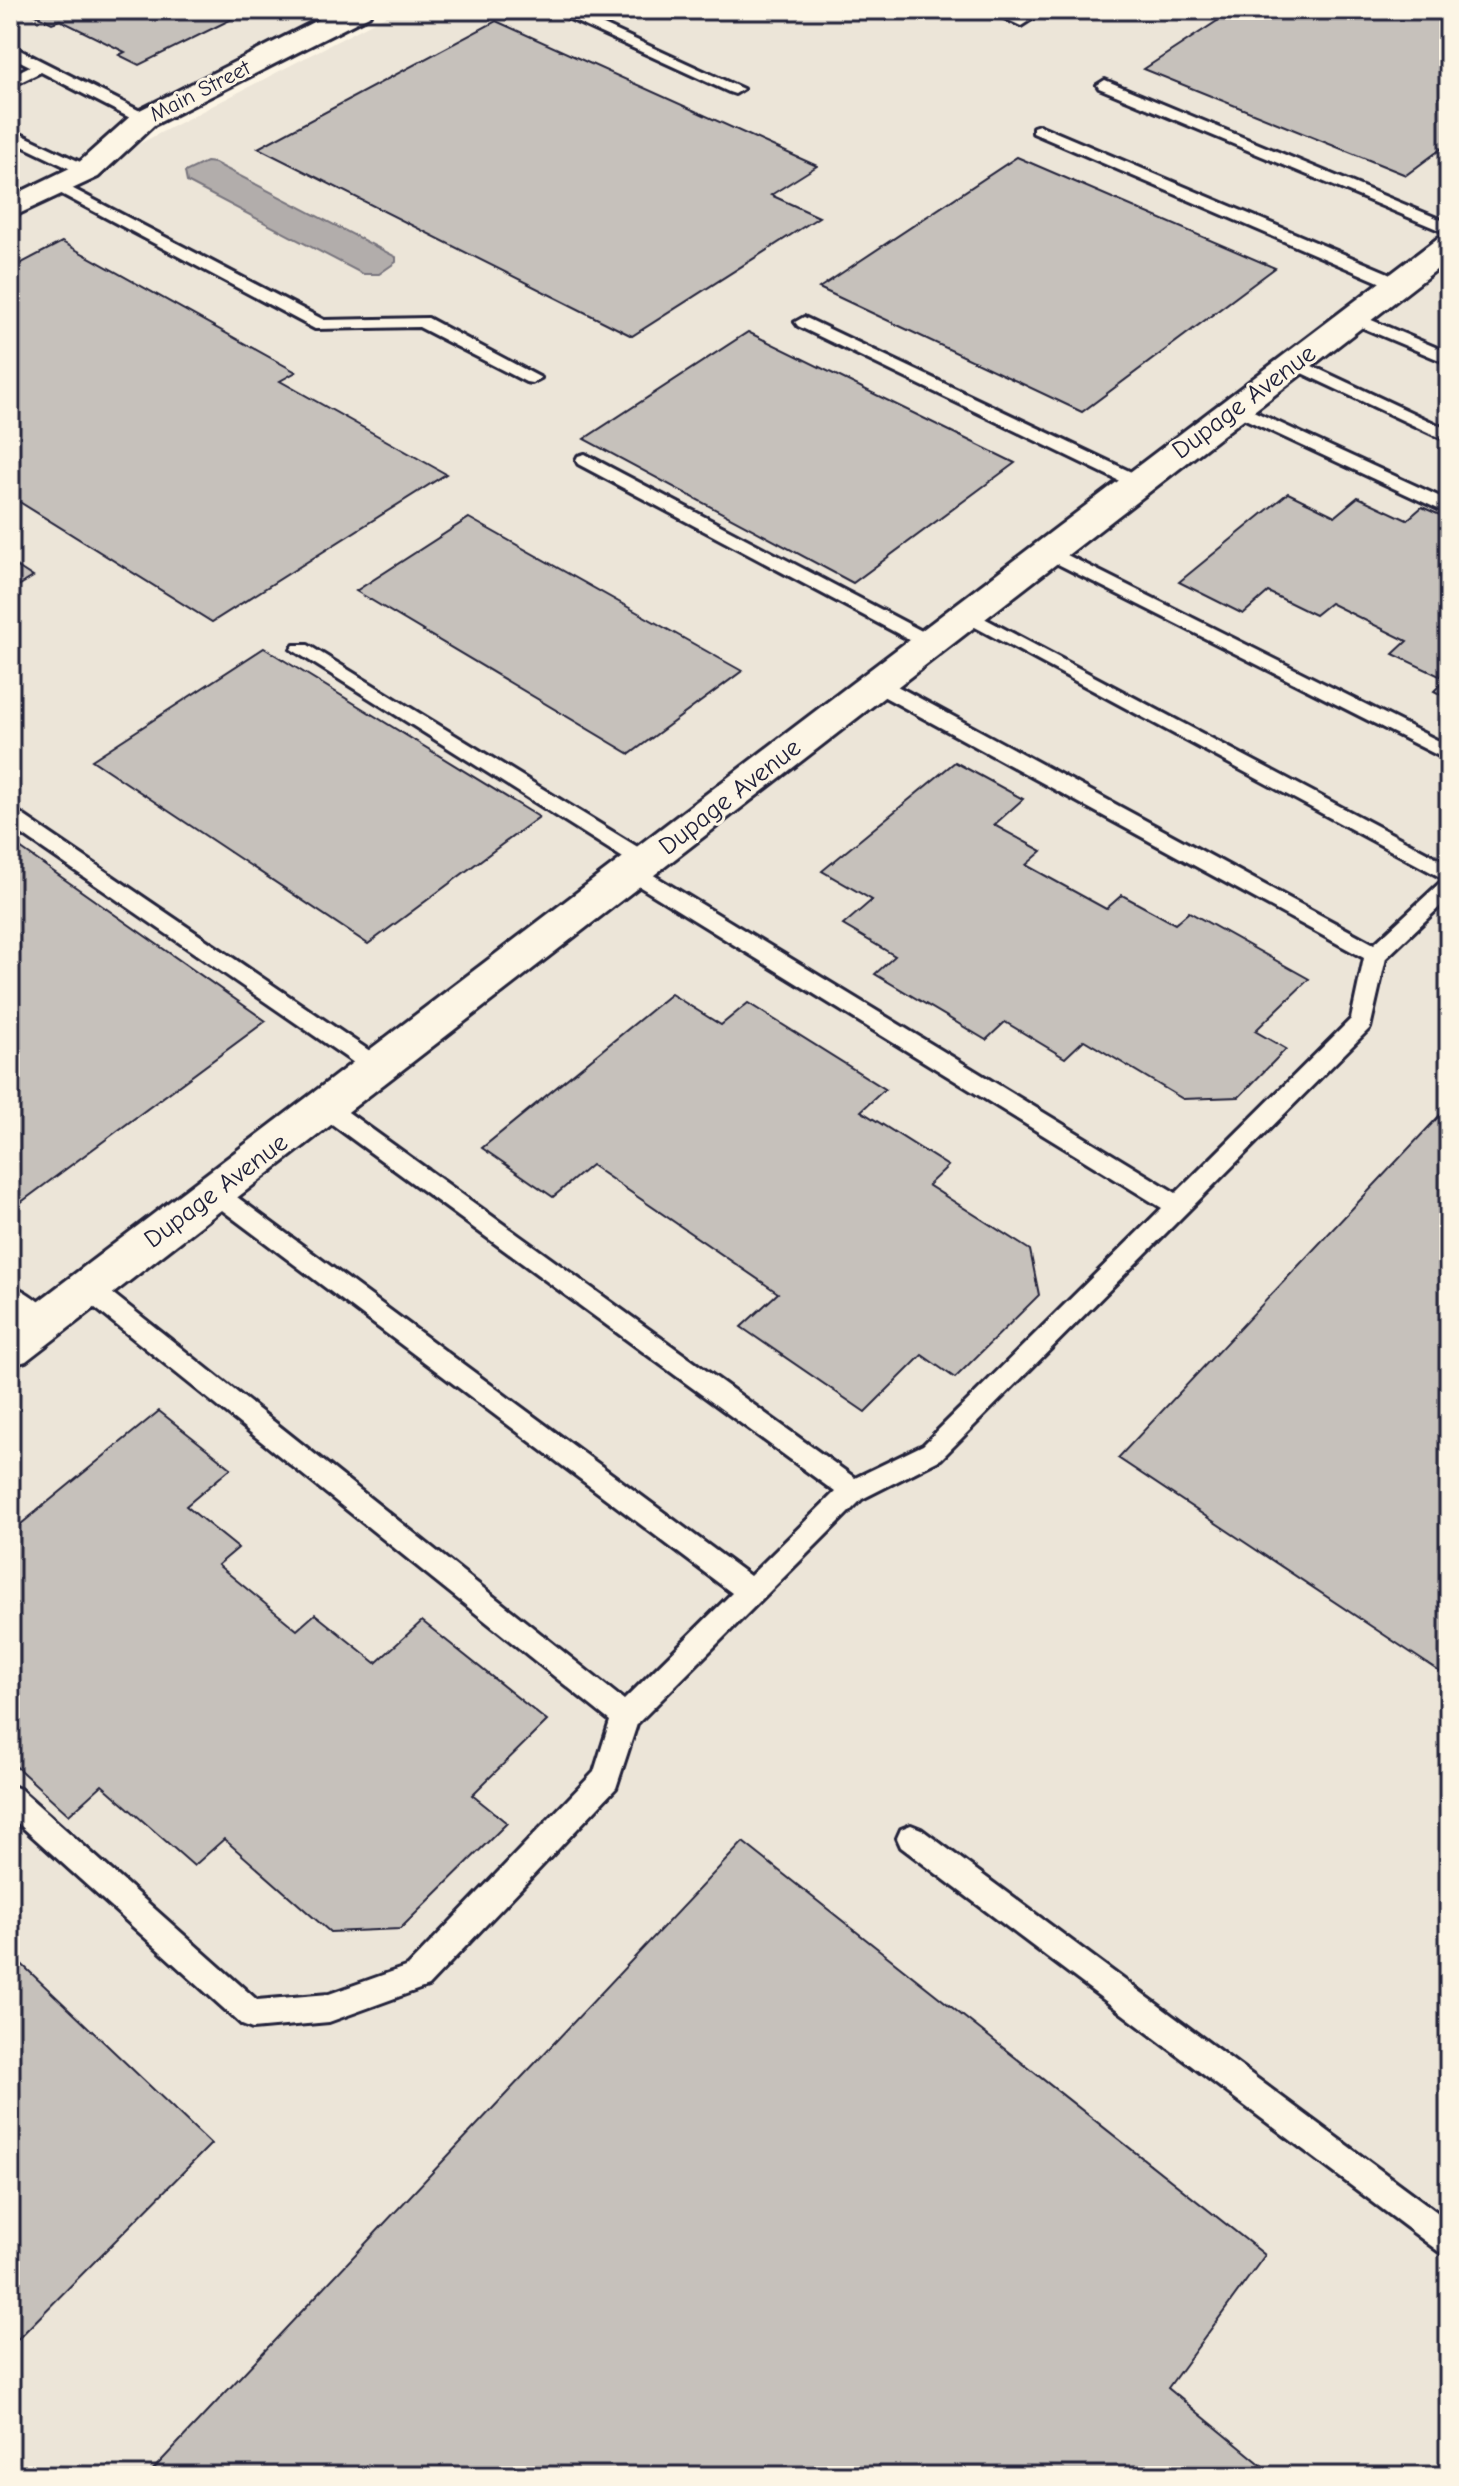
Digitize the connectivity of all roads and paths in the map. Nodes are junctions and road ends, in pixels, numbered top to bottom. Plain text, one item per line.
1 (359, 10) edge
2 (558, 10) edge
3 (995, 10) edge
4 (1038, 10) edge
5 (10, 50) edge
6 (42, 66) junction
7 (10, 82) edge
8 (1105, 85) dead end
9 (735, 89) dead end
10 (144, 119) junction
11 (1039, 130) dead end
12 (10, 134) edge
13 (87, 171) junction
14 (58, 186) junction
15 (10, 209) edge
16 (1449, 229) edge
17 (1449, 245) edge
18 (1399, 284) junction
19 (1355, 318) junction
20 (804, 322) dead end
21 (1449, 359) edge
22 (1295, 363) junction
23 (532, 378) dead end
24 (1236, 408) junction
25 (1449, 437) edge
26 (585, 460) dead end
27 (1139, 483) junction
28 (1449, 508) edge
29 (1049, 552) junction
30 (967, 615) junction
31 (930, 643) junction
32 (301, 649) dead end
33 (877, 684) junction
34 (1449, 754) edge
35 (10, 816) edge
36 (639, 867) junction
37 (1449, 873) edge
38 (1449, 885) edge
39 (1376, 955) junction
40 (378, 1068) junction
41 (326, 1108) junction
42 (214, 1192) junction
43 (1178, 1206) junction
44 (88, 1288) junction
45 (10, 1295) edge
46 (44, 1322) junction
47 (10, 1348) edge
48 (853, 1491) junction
49 (751, 1592) junction
50 (625, 1717) junction
51 (10, 1798) edge
52 (911, 1838) dead end
53 (1449, 2240) edge

1 - 10 street, Main Street
2 - 9 lane
3 - 4 lane
5 - 6 lane
6 - 7 lane
6 - 10 lane
8 - 16 lane
10 - 13 street, Main Street
11 - 18 lane
12 - 13 lane
13 - 14 street, Main Street
14 - 15 street, Main Street
14 - 23 lane
17 - 18 street, Dupage Avenue
18 - 19 street, Dupage Avenue
19 - 21 lane
19 - 22 street, Dupage Avenue
20 - 27 lane
22 - 24 street, Dupage Avenue
22 - 25 lane
24 - 27 street, Dupage Avenue
24 - 28 lane
26 - 31 lane
27 - 29 street, Dupage Avenue
29 - 30 street, Dupage Avenue
29 - 34 lane
30 - 31 street, Dupage Avenue
30 - 37 lane
31 - 33 street, Dupage Avenue
32 - 36 lane
33 - 36 street, Dupage Avenue
33 - 39 lane
35 - 40 lane
36 - 40 street, Dupage Avenue
36 - 43 lane
38 - 39 lane
39 - 43 lane
40 - 41 street, Dupage Avenue
41 - 42 street, Dupage Avenue
41 - 48 lane
42 - 44 street, Dupage Avenue
42 - 49 lane
43 - 48 lane
44 - 46 street, Dupage Avenue
44 - 50 lane
45 - 46 lane
46 - 47 street, Dupage Avenue
48 - 49 lane
49 - 50 lane
50 - 51 lane
52 - 53 lane

